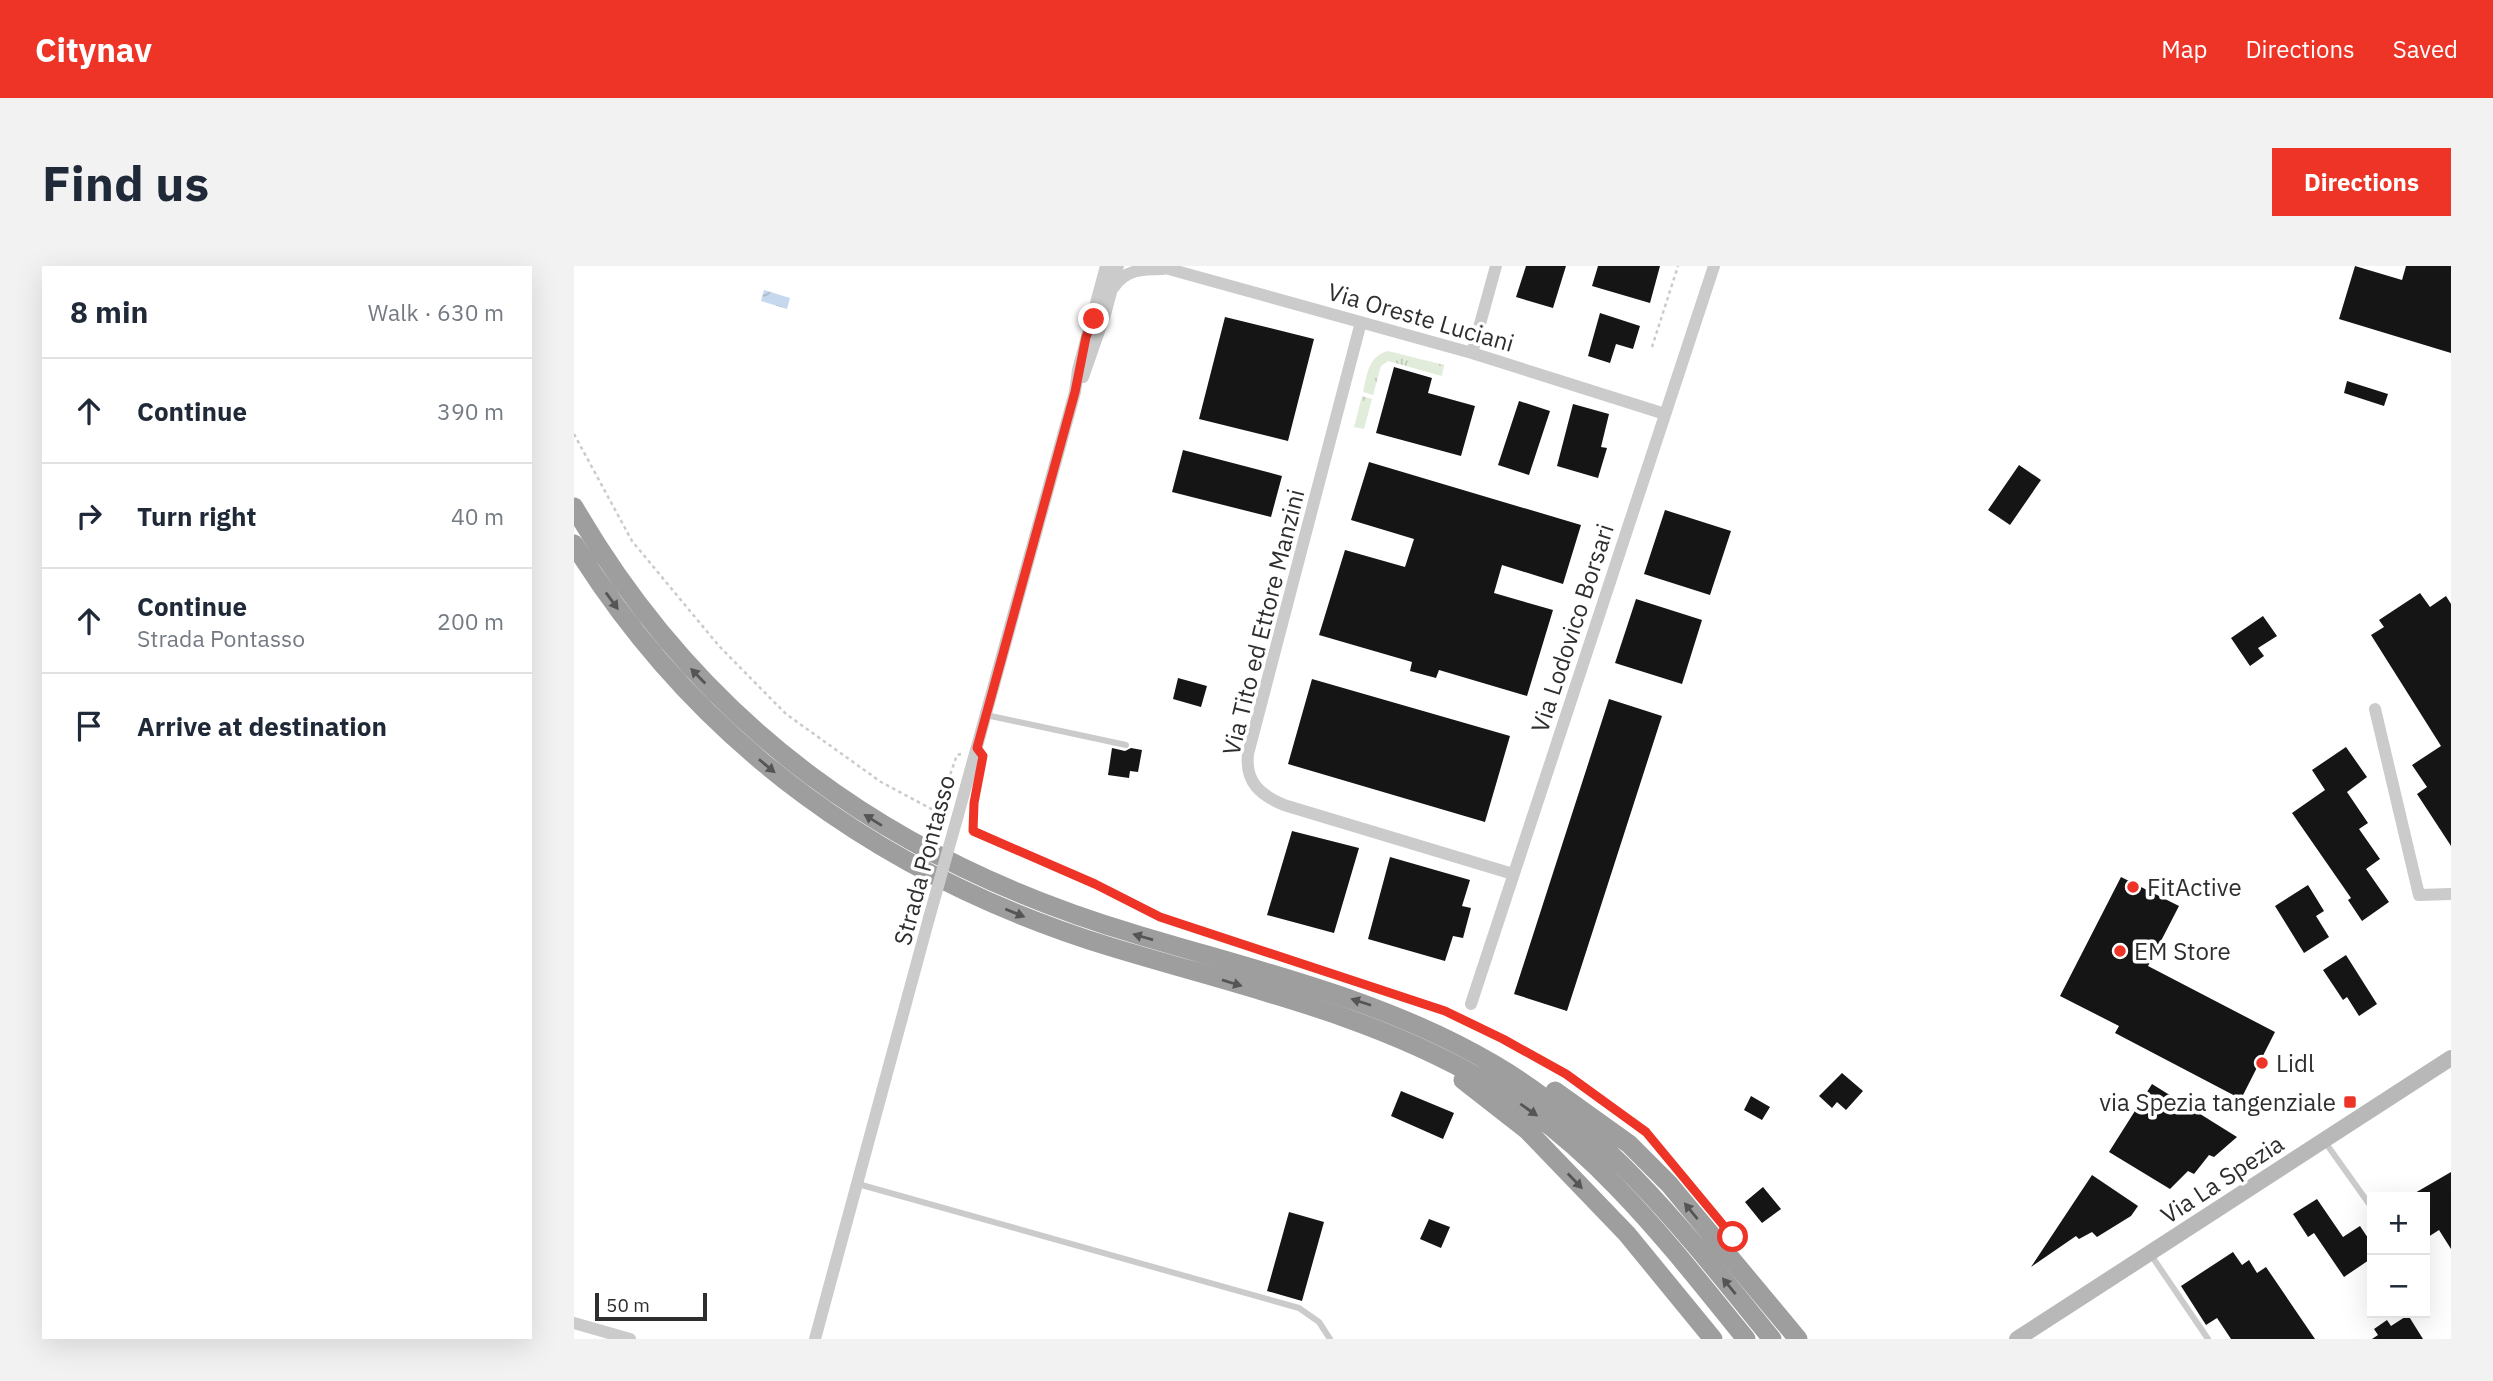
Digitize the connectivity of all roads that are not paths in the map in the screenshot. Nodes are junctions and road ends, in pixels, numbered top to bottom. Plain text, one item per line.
1 (1105, 266) edge
2 (1112, 266) edge
3 (1118, 266) edge
4 (1496, 266) edge
5 (1714, 266) edge
6 (1158, 267) edge
7 (1111, 294) junction
8 (1361, 322) junction
9 (1086, 337) junction
10 (1472, 353) junction
11 (1075, 392) junction
12 (1665, 414) junction
13 (574, 507) edge
14 (574, 544) edge
15 (2375, 709) dead end
16 (986, 715) junction
17 (1126, 745) dead end
18 (1513, 874) junction
19 (2451, 894) edge
20 (1471, 1004) dead end
21 (1393, 1024) junction
22 (2451, 1058) edge
23 (2324, 1140) junction
24 (858, 1184) junction
25 (2367, 1201) edge
26 (2150, 1253) junction
27 (574, 1323) edge
28 (630, 1339) edge
29 (815, 1339) edge
30 (1330, 1339) edge
31 (1713, 1339) edge
32 (1746, 1339) edge
33 (1772, 1339) edge
34 (1798, 1339) edge
35 (2017, 1339) edge
36 (2208, 1339) edge

1 - 9 street, Strada Pontasso
2 - 9 street, Strada Pontasso
3 - 7 street, Strada Pontasso
4 - 10 street
5 - 12 street, Via Lodovico Borsari
6 - 7 street, Via Oreste Luciani
6 - 8 street, Via Oreste Luciani
7 - 11 street, Strada Pontasso
8 - 10 street, Via Oreste Luciani
8 - 18 street, Via Tito ed Ettore Manzini
9 - 11 street, Strada Pontasso
10 - 12 street, Via Oreste Luciani
11 - 16 street, Strada Pontasso
12 - 18 street, Via Lodovico Borsari
21 -> 13 highway
14 -> 21 highway
15 - 19 street
16 - 17 lane
16 - 24 street, Strada Pontasso, bridge
18 - 20 street, Via Lodovico Borsari
21 -> 31 highway
21 -> 32 highway
33 -> 21 highway
34 -> 21 highway
22 - 23 main road, Via La Spezia
23 - 25 lane
23 - 26 main road, Via La Spezia
24 - 29 street, Strada Pontasso
24 - 30 lane
26 - 35 main road, Via La Spezia
26 - 36 lane
27 - 28 street

